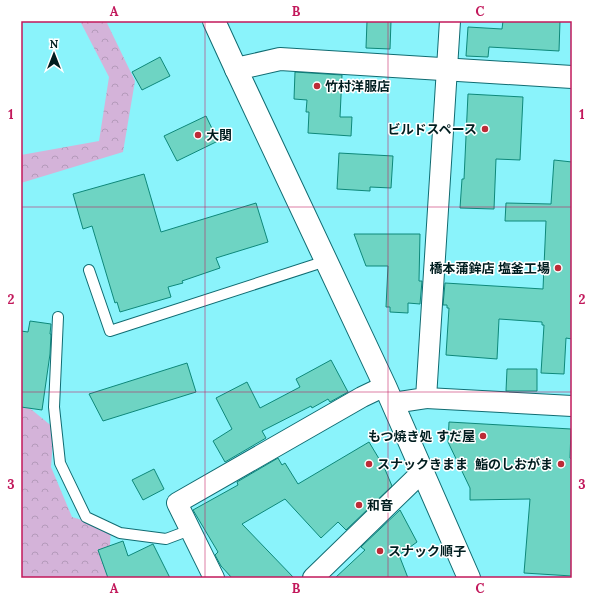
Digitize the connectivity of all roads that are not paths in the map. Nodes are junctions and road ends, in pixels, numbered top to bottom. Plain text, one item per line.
1 (214, 21) edge
2 (450, 21) edge
3 (236, 69) junction
4 (447, 69) junction
5 (572, 77) edge
6 (326, 261) junction
7 (89, 270) dead end
8 (58, 317) dead end
9 (389, 394) junction
10 (426, 398) junction
11 (572, 406) edge
12 (422, 472) junction
13 (190, 530) junction
14 (214, 578) edge
15 (313, 578) edge
16 (469, 578) edge

1 - 3 street
2 - 4 street
3 - 4 street
3 - 6 street
4 - 5 street
4 - 10 street
6 - 7 lane
6 - 9 street
8 - 13 lane
9 - 10 street
9 - 12 street
9 - 13 street
10 - 11 street
12 - 15 street
12 - 16 street
13 - 14 street

